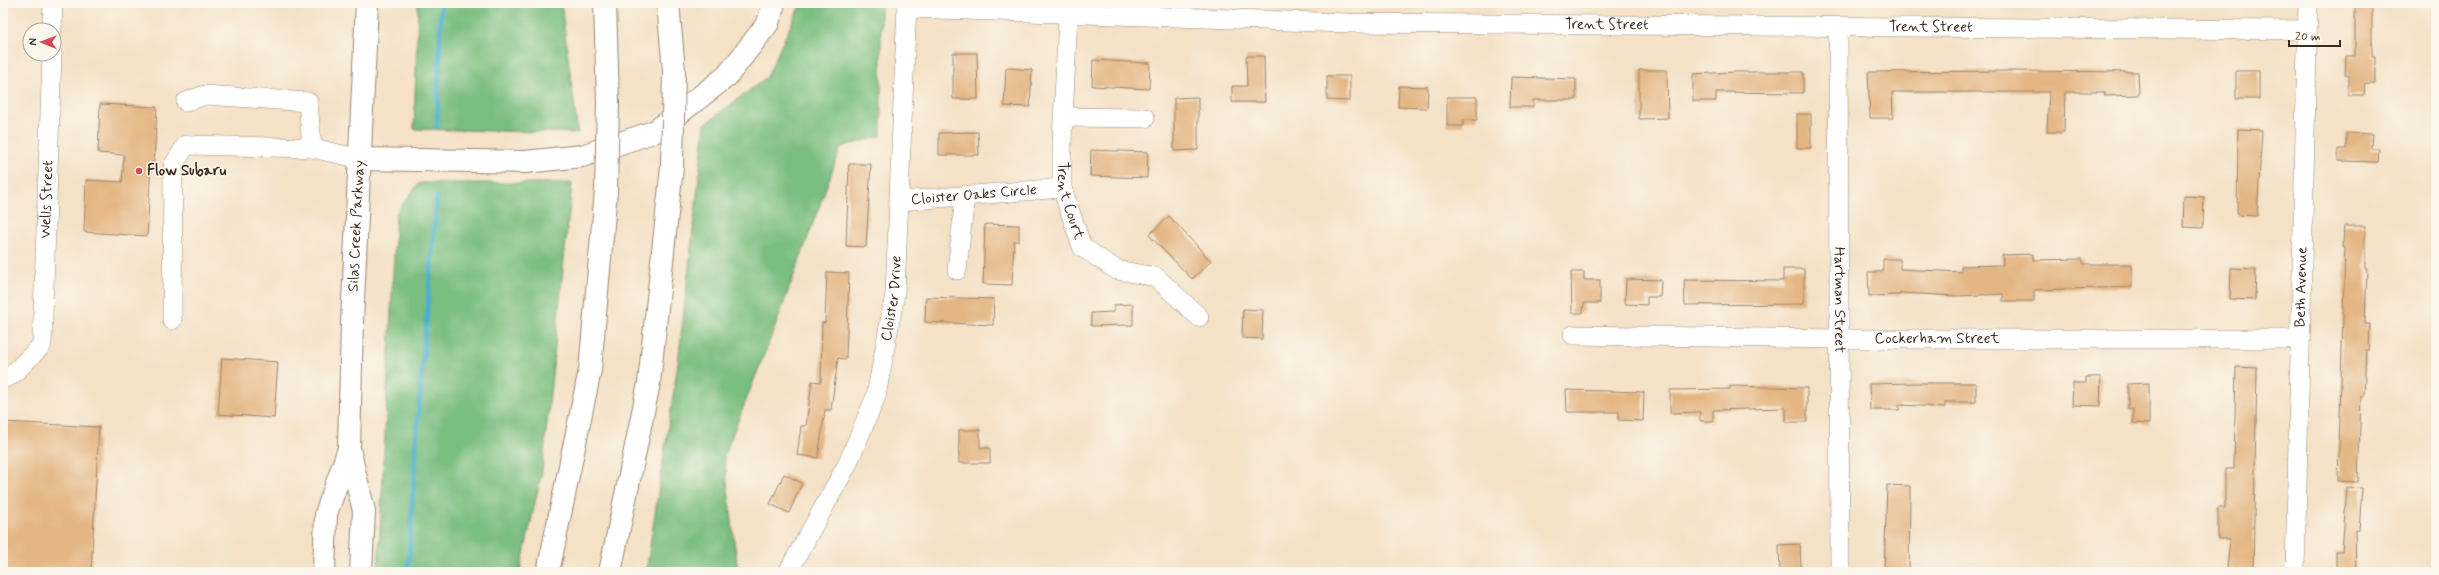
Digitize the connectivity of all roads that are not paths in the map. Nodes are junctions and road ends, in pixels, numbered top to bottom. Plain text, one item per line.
1 (53, 3) edge
2 (367, 3) edge
3 (605, 3) edge
4 (668, 3) edge
5 (774, 3) edge
6 (2308, 3) edge
7 (907, 6) edge
8 (1068, 14) junction
9 (52, 22) edge
10 (1838, 28) junction
11 (2307, 30) junction
12 (52, 62) edge
13 (186, 102) dead end
14 (1064, 117) junction
15 (1145, 118) dead end
16 (312, 148) junction
17 (361, 159) junction
18 (1056, 189) junction
19 (965, 196) junction
20 (900, 201) junction
21 (957, 270) dead end
22 (1199, 317) dead end
23 (172, 320) dead end
24 (1573, 335) dead end
25 (1838, 339) junction
26 (2300, 339) junction
27 (3, 379) edge
28 (349, 449) junction
29 (324, 572) edge
30 (361, 572) edge
31 (548, 572) edge
32 (610, 572) edge
33 (788, 572) edge
34 (1840, 572) edge
35 (2295, 572) edge

1 - 9 street
2 - 17 main road, Silas Creek Parkway
3 - 31 main road, bridge
4 - 32 main road, bridge
5 - 17 main road
6 - 11 street, Beth Avenue
7 - 8 street, Trent Street
7 - 20 street, Cloister Drive
8 - 10 street, Trent Street
8 - 14 street, Trent Court
10 - 11 street, Trent Street
10 - 25 street, Hartman Street
11 - 26 street, Beth Avenue
12 - 27 street, Wells Street
13 - 16 street
14 - 15 street
14 - 18 street, Trent Court
16 - 17 street
16 - 23 street
17 - 28 main road, Silas Creek Parkway
18 - 19 street, Cloister Oaks Circle
18 - 22 street, Trent Court
19 - 20 street, Cloister Oaks Circle
19 - 21 street
20 - 33 street, Cloister Drive
24 - 25 street, Cockerham Street
25 - 26 street, Cockerham Street
25 - 34 street, Hartman Street
26 - 35 street, Beth Avenue
28 - 29 main road, Silas Creek Parkway
28 - 30 main road, Silas Creek Parkway

